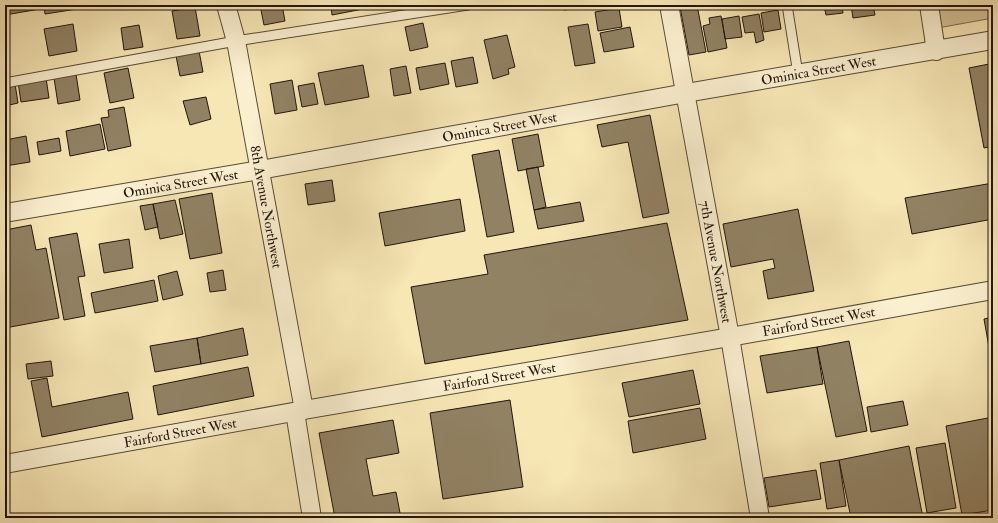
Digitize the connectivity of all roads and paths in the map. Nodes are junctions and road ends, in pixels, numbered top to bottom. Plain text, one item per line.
1 (226, 5) edge
2 (468, 5) edge
3 (669, 5) edge
4 (787, 5) edge
5 (929, 5) edge
6 (993, 40) edge
7 (236, 41) junction
8 (936, 51) junction
9 (798, 74) junction
10 (5, 83) edge
11 (686, 93) junction
12 (260, 170) junction
13 (5, 213) edge
14 (993, 290) edge
15 (730, 337) junction
16 (299, 411) junction
17 (5, 464) edge
18 (312, 518) edge
19 (760, 518) edge

1 - 7 street, 8th Avenue Northwest
2 - 7 lane
3 - 11 street, 7th Avenue Northwest
4 - 9 lane
5 - 8 street
6 - 8 street, Ominica Street West
7 - 10 lane
7 - 12 street, 8th Avenue Northwest
8 - 9 street, Ominica Street West
9 - 11 street, Ominica Street West
11 - 12 street, Ominica Street West
11 - 15 street, 7th Avenue Northwest
12 - 13 street, Ominica Street West
12 - 16 street, 8th Avenue Northwest
14 - 15 street, Fairford Street West
15 - 16 street, Fairford Street West
15 - 19 street, 7th Avenue Northwest
16 - 17 street, Fairford Street West
16 - 18 street, 8th Avenue Northwest

